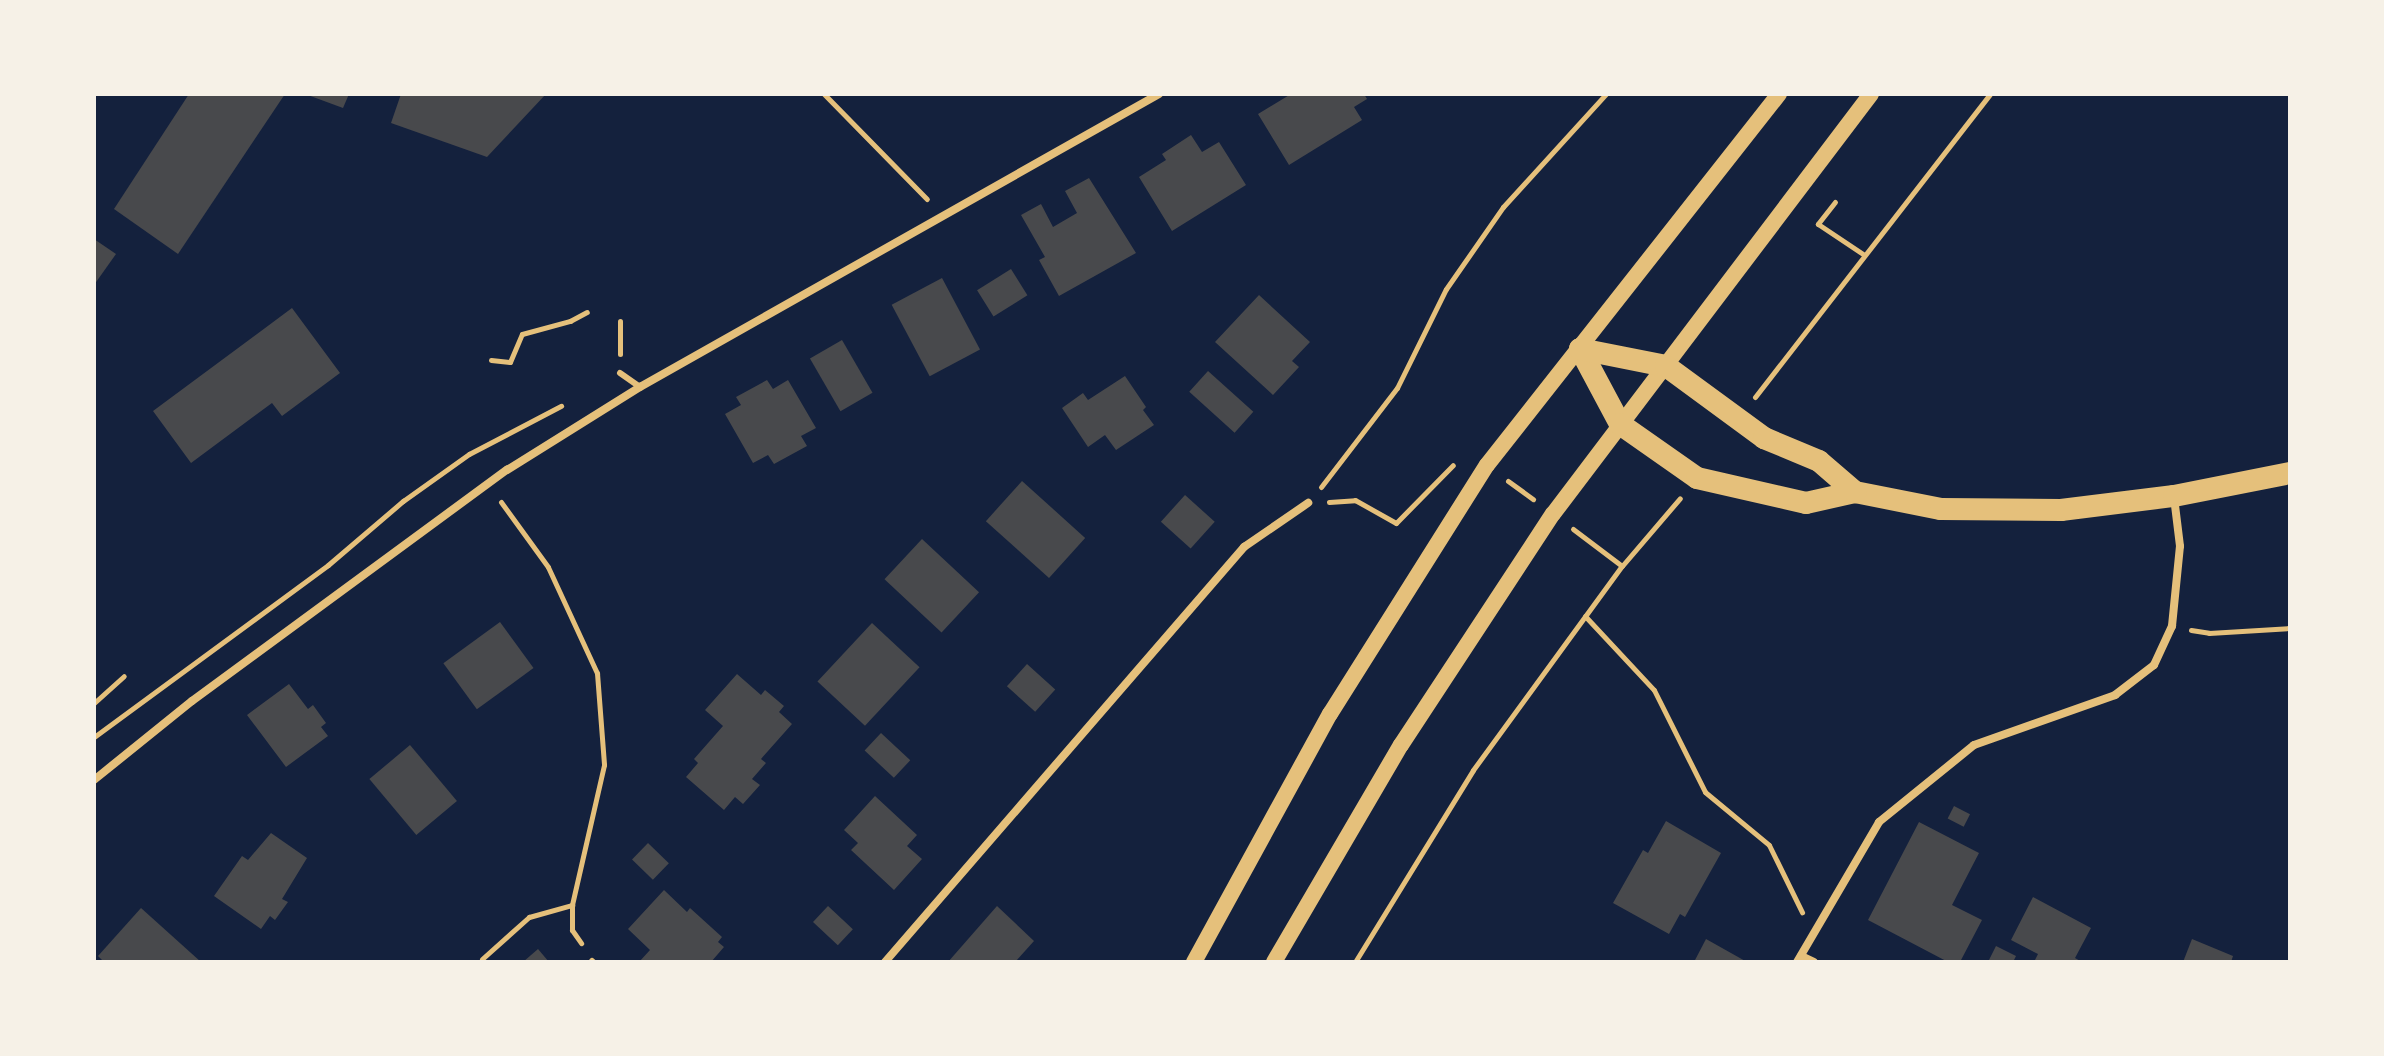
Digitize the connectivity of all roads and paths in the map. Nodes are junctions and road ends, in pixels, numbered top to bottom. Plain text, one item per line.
1 (824, 94) edge
2 (1159, 94) edge
3 (1606, 94) edge
4 (1779, 94) edge
5 (1871, 94) edge
6 (1990, 94) edge
7 (1835, 202) dead end
8 (944, 217) junction
9 (1863, 254) junction
10 (587, 312) dead end
11 (620, 321) dead end
12 (1580, 349) junction
13 (491, 360) dead end
14 (1666, 366) junction
15 (620, 373) joint
16 (640, 387) junction
17 (566, 403) dead end
18 (1738, 420) junction
19 (1620, 424) junction
20 (469, 454) junction
21 (2290, 473) edge
22 (1697, 478) junction
23 (488, 484) junction
24 (1855, 492) junction
25 (2174, 496) junction
26 (1308, 503) joint
27 (1585, 616) junction
28 (2172, 626) junction
29 (2290, 628) edge
30 (124, 676) dead end
31 (94, 703) edge
32 (94, 737) edge
33 (94, 780) edge
34 (572, 905) junction
35 (1812, 935) junction
36 (482, 959) dead end
37 (1799, 959) edge
38 (592, 962) edge
39 (885, 962) edge
40 (1194, 962) edge
41 (1274, 962) edge
42 (1355, 962) edge
43 (1814, 962) edge

1 - 8 path
2 - 8 street
3 - 26 path
4 - 12 main road
5 - 14 main road
6 - 9 path
7 - 9 path
8 - 16 street
9 - 18 path
10 - 13 path
11 - 15 path
12 - 14 highway
12 - 19 highway
12 - 40 main road
14 - 18 highway
14 - 19 main road
15 - 16 lane
16 - 23 street
17 - 20 path
18 - 24 highway
19 - 22 highway
19 - 41 main road
20 - 23 path
20 - 32 path
21 - 25 highway
22 - 24 highway
22 - 27 path
23 - 33 street
23 - 34 path
24 - 25 highway
25 - 28 street
26 - 39 street
27 - 35 path
27 - 42 path
28 - 29 path
28 - 35 street
30 - 31 path
34 - 36 path
34 - 38 path
35 - 37 street
37 - 43 street

